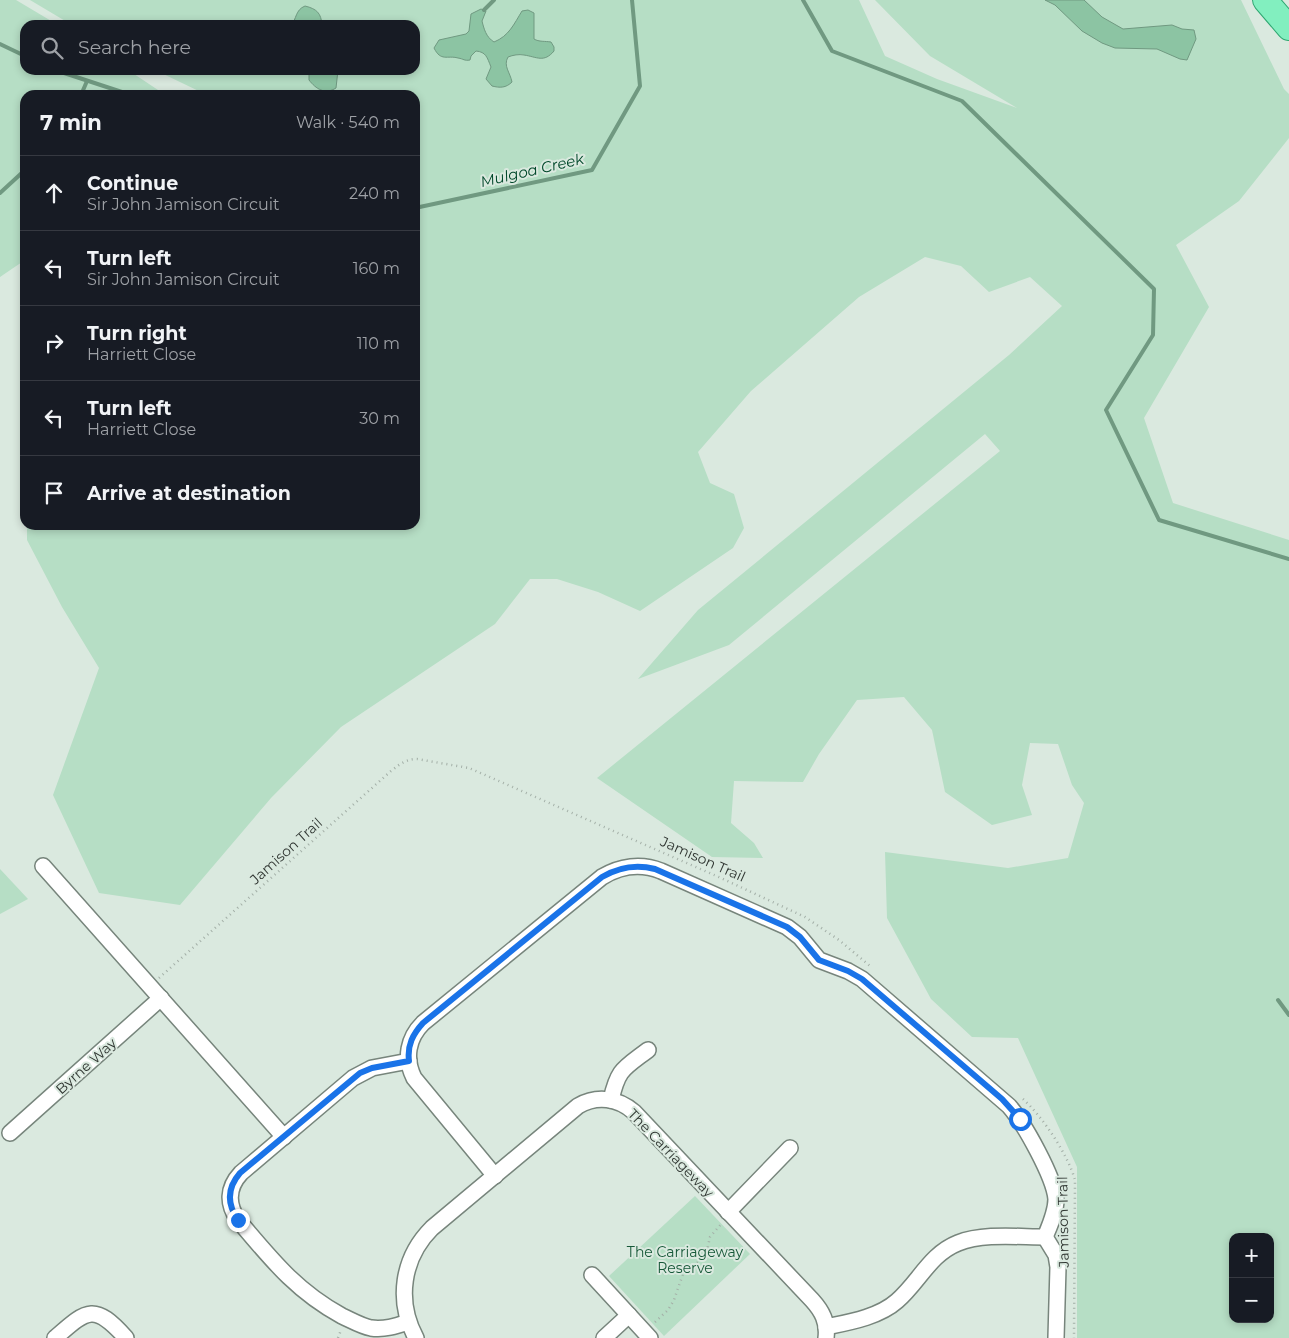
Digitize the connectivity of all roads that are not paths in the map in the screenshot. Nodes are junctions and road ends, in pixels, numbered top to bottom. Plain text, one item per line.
1 (1265, 0) edge
2 (1289, 28) edge
3 (43, 866) dead end
4 (161, 998) junction
5 (648, 1050) dead end
6 (409, 1061) junction
7 (611, 1100) junction
8 (10, 1133) dead end
9 (284, 1137) junction
10 (790, 1148) dead end
11 (495, 1176) junction
12 (730, 1213) junction
13 (1045, 1237) junction
14 (592, 1275) dead end
15 (629, 1315) junction
16 (408, 1322) junction
17 (826, 1333) edge
18 (648, 1335) edge
19 (55, 1338) edge
20 (126, 1338) edge
21 (416, 1338) edge
22 (604, 1338) edge
23 (1056, 1338) edge

1 - 2 main road
3 - 4 street
4 - 8 street, Byrne Way
4 - 9 street
5 - 7 street
6 - 9 street
6 - 11 street
6 - 13 street
7 - 11 street
7 - 12 street, The Carriageway
9 - 16 street
10 - 12 street
11 - 16 street
12 - 17 street, The Carriageway
13 - 17 street
13 - 23 street
14 - 15 street
15 - 18 street
15 - 22 street
16 - 21 street
19 - 20 street

